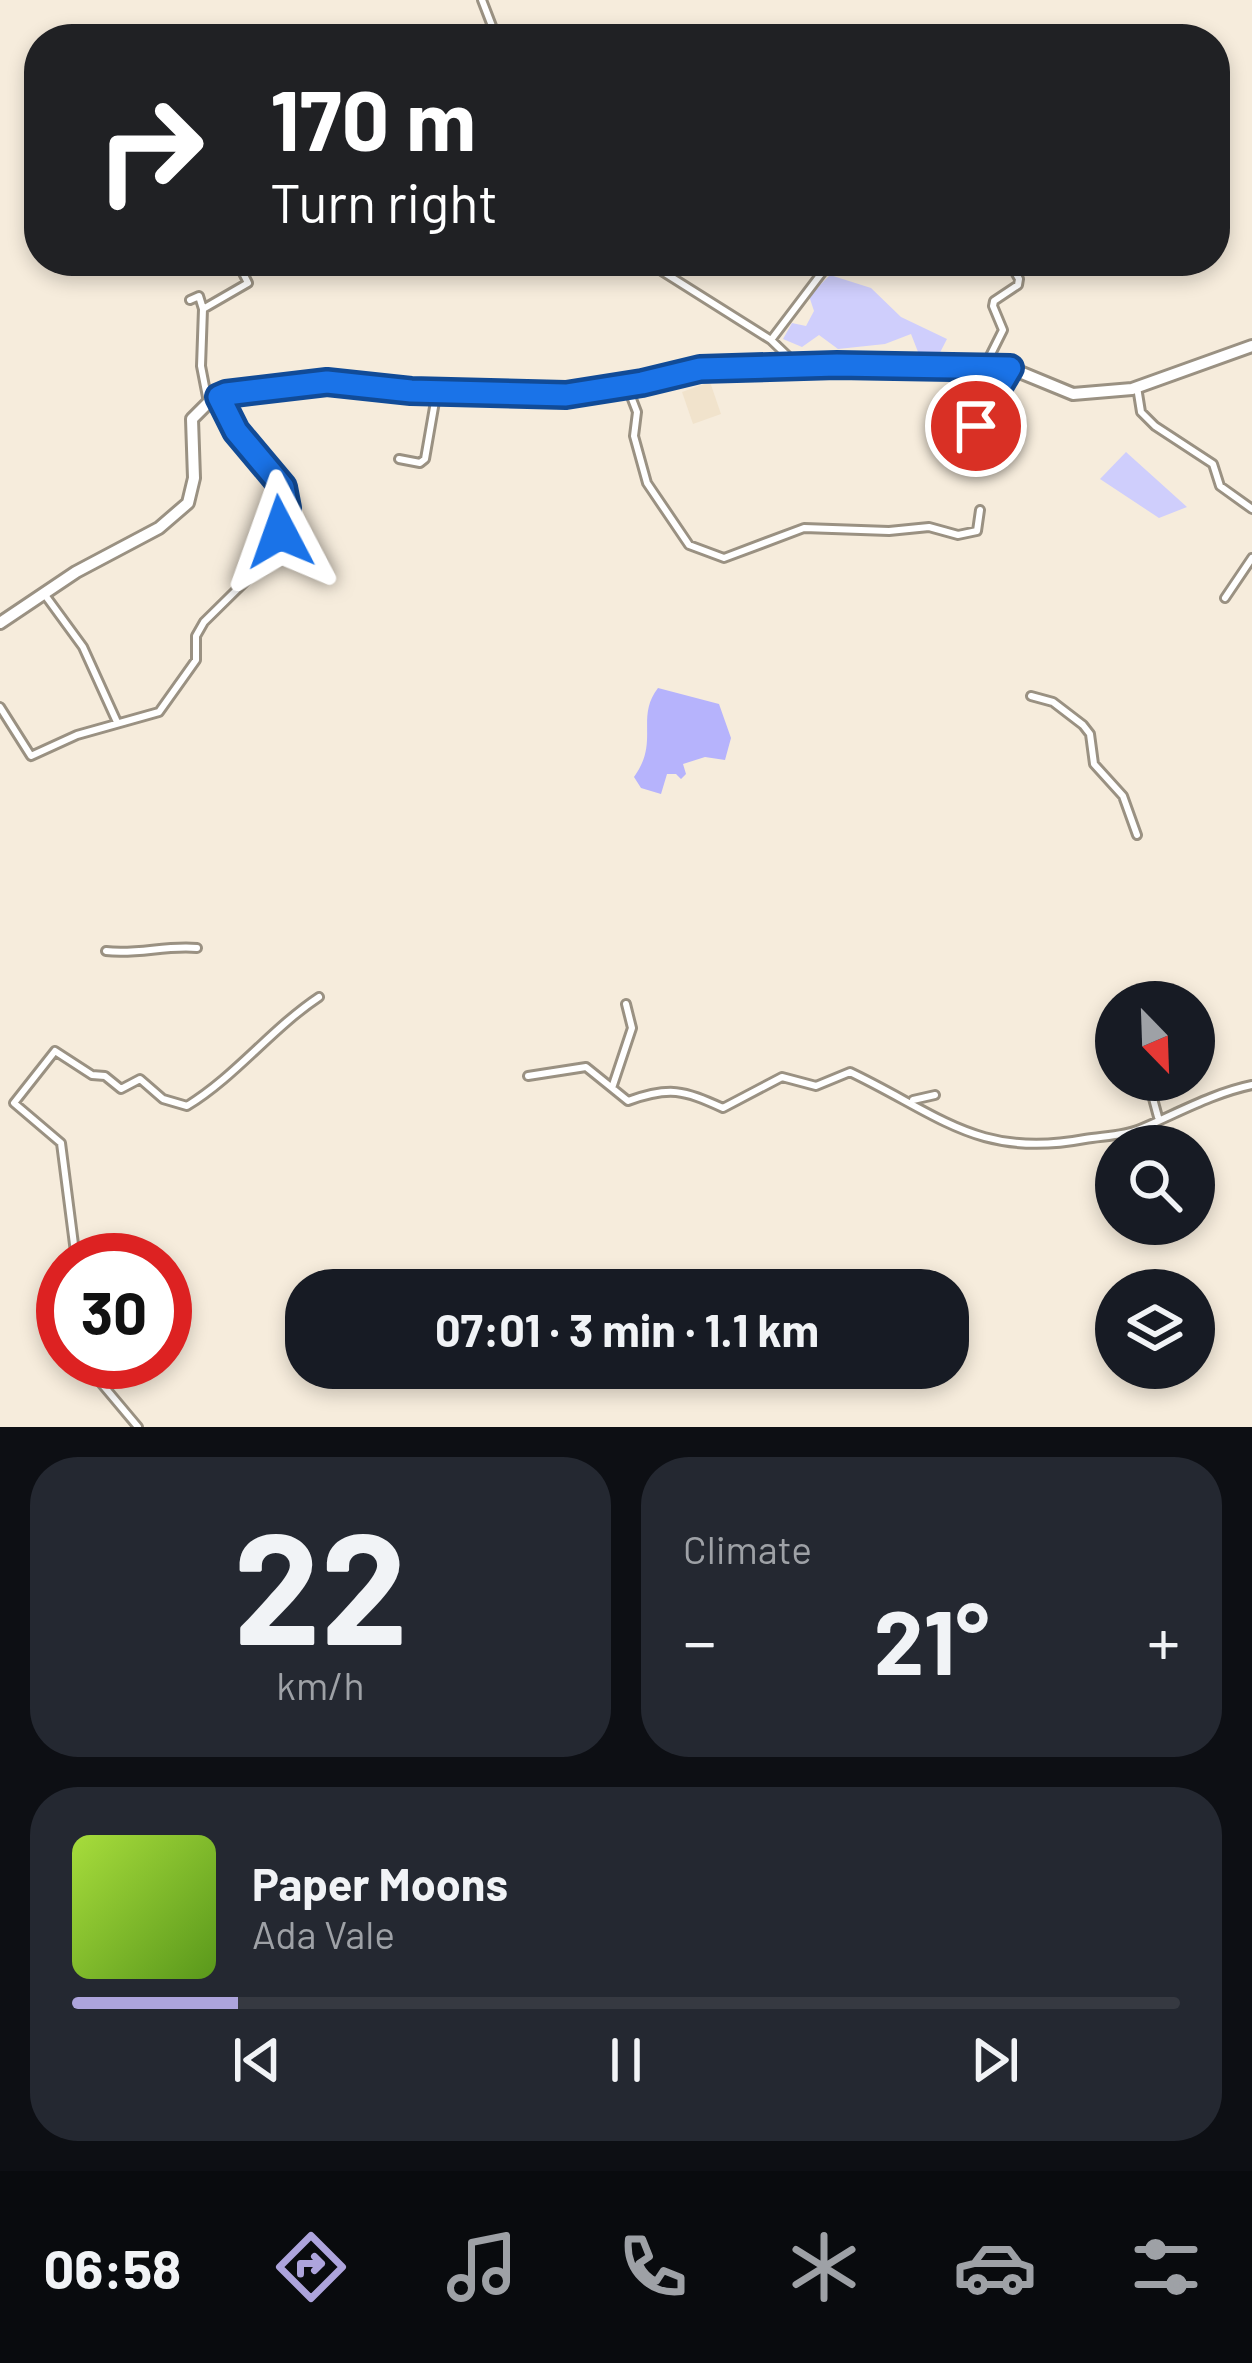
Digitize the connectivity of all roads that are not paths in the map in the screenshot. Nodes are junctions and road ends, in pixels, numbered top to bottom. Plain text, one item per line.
1 (244, 276) edge
2 (670, 276) edge
3 (819, 276) edge
4 (1017, 276) edge
5 (190, 300) dead end
6 (203, 308) junction
7 (771, 340) junction
8 (1252, 346) edge
9 (798, 366) junction
10 (984, 368) junction
11 (1010, 368) junction
12 (627, 386) junction
13 (1137, 388) junction
14 (437, 390) junction
15 (213, 400) junction
16 (976, 426) dead end
17 (399, 459) dead end
18 (1252, 509) edge
19 (980, 510) dead end
20 (1252, 558) edge
21 (44, 594) junction
22 (1226, 598) dead end
23 (0, 623) edge
24 (1030, 696) dead end
25 (0, 707) edge
26 (117, 722) junction
27 (1137, 835) dead end
28 (196, 948) dead end
29 (106, 951) dead end
30 (319, 997) dead end
31 (626, 1004) dead end
32 (528, 1076) dead end
33 (1252, 1085) edge
34 (612, 1088) junction
35 (935, 1095) dead end
36 (909, 1100) junction
37 (1154, 1101) edge
38 (1159, 1118) junction
39 (73, 1233) edge
40 (106, 1389) edge
41 (138, 1427) edge

1 - 6 street
2 - 7 street
3 - 7 street
4 - 10 street
5 - 6 street
6 - 15 street
7 - 9 street
8 - 13 main road
9 - 10 main road
9 - 12 main road
10 - 11 main road
11 - 13 main road
11 - 16 street
12 - 14 main road
12 - 19 street
13 - 18 street
14 - 15 main road
14 - 17 street
15 - 21 main road
15 - 26 street
20 - 22 street
21 - 23 main road
21 - 26 street
24 - 27 street
25 - 26 street
28 - 29 street
30 - 39 street
31 - 34 street
32 - 34 street
33 - 38 street
34 - 36 street
35 - 36 street
36 - 38 street
37 - 38 street
40 - 41 street

